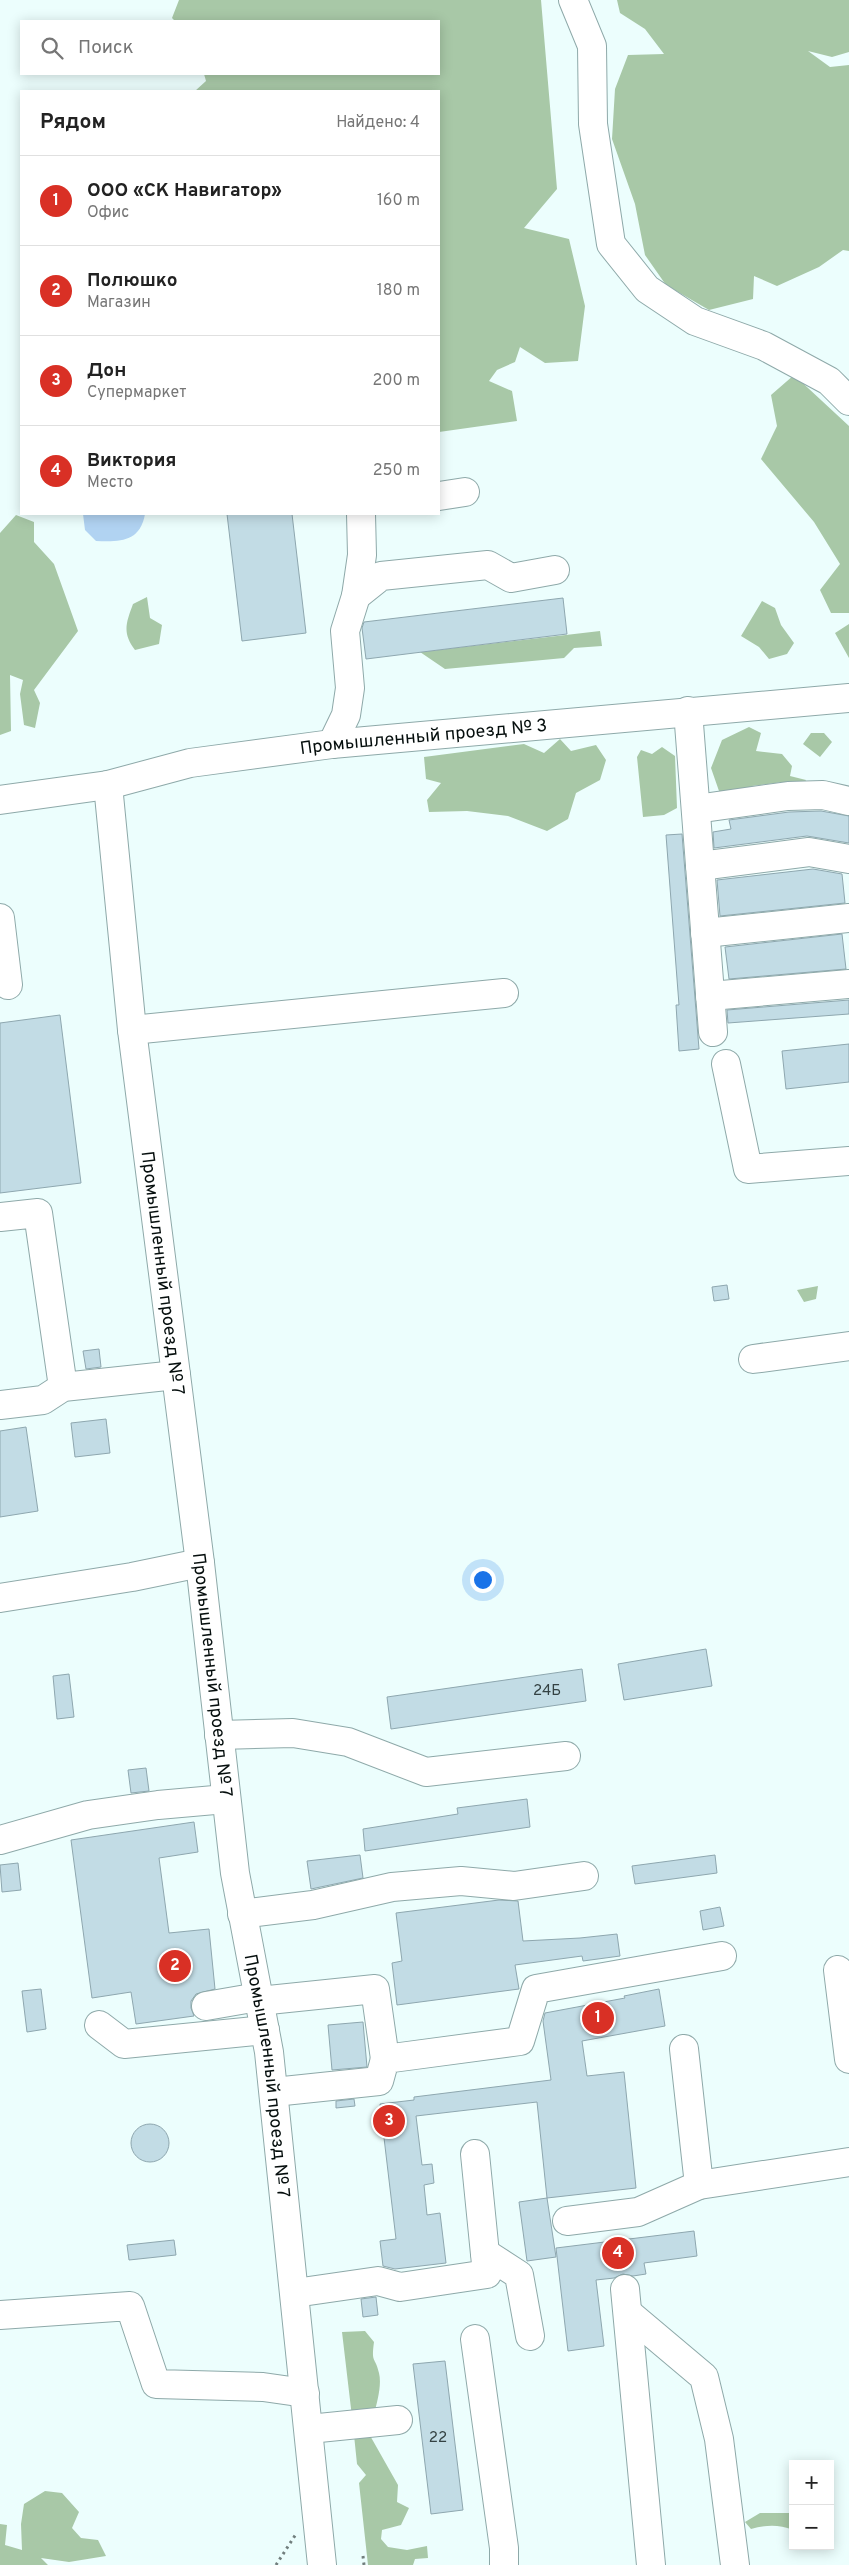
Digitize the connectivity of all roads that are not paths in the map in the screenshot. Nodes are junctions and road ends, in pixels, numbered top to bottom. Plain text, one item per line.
1 (573, 0) edge
2 (849, 401) edge
3 (361, 515) edge
4 (555, 570) dead end
5 (356, 596) junction
6 (849, 698) edge
7 (688, 711) junction
8 (332, 744) junction
9 (108, 785) junction
10 (0, 800) edge
11 (849, 801) edge
12 (696, 808) junction
13 (849, 859) edge
14 (700, 866) junction
15 (849, 918) edge
16 (705, 933) junction
17 (1, 935) edge
18 (849, 984) edge
19 (8, 985) dead end
20 (504, 993) dead end
21 (710, 996) junction
22 (132, 1030) junction
23 (713, 1032) dead end
24 (726, 1064) dead end
25 (849, 1161) edge
26 (0, 1217) edge
27 (849, 1346) edge
28 (754, 1360) dead end
29 (176, 1375) junction
30 (64, 1387) junction
31 (0, 1405) edge
32 (200, 1563) junction
33 (0, 1598) edge
34 (219, 1735) junction
35 (566, 1756) dead end
36 (226, 1799) junction
37 (0, 1840) edge
38 (584, 1876) dead end
39 (242, 1914) junction
40 (722, 1956) dead end
41 (838, 1970) dead end
42 (259, 1999) junction
43 (206, 2006) dead end
44 (99, 2025) dead end
45 (265, 2030) junction
46 (684, 2049) dead end
47 (385, 2059) junction
48 (849, 2059) edge
49 (274, 2092) junction
50 (475, 2154) dead end
51 (849, 2162) edge
52 (699, 2185) junction
53 (568, 2221) dead end
54 (485, 2253) junction
55 (295, 2294) junction
56 (0, 2315) edge
57 (530, 2336) dead end
58 (476, 2339) dead end
59 (305, 2393) junction
60 (398, 2420) dead end
61 (309, 2430) junction
62 (322, 2565) edge
63 (504, 2565) edge
64 (651, 2565) edge
65 (735, 2565) edge

1 - 2 street
3 - 5 street
4 - 5 street
5 - 8 street
6 - 7 street, Промышленный проезд № 3
7 - 8 street, Промышленный проезд № 3
7 - 12 street
8 - 9 street, Промышленный проезд № 3
9 - 10 street, Промышленный проезд № 3
9 - 22 street, Промышленный проезд № 7
11 - 12 street
12 - 14 street
13 - 14 street
14 - 16 street
15 - 16 street
16 - 21 street
17 - 19 street
18 - 21 street
20 - 22 street
21 - 23 street
22 - 29 street, Промышленный проезд № 7
24 - 25 street
26 - 30 street
27 - 28 street
29 - 30 street
29 - 32 street, Промышленный проезд № 7
30 - 31 street
32 - 33 street
32 - 34 street, Промышленный проезд № 7
34 - 35 street
34 - 36 street, Промышленный проезд № 7
36 - 37 street
36 - 39 street, Промышленный проезд № 7
38 - 39 street
39 - 42 street, Промышленный проезд № 7
40 - 47 street
41 - 48 street
42 - 43 street
42 - 45 street, Промышленный проезд № 7
42 - 47 street
44 - 45 street
45 - 49 street, Промышленный проезд № 7
46 - 52 street
47 - 49 street
49 - 55 street, Промышленный проезд № 7
50 - 54 street
51 - 52 street
52 - 53 street
54 - 55 street
54 - 57 street
55 - 59 street, Промышленный проезд № 7
56 - 59 street
58 - 63 street
59 - 61 street, Промышленный проезд № 7
60 - 61 street
61 - 62 street, Промышленный проезд № 7
64 - 65 street

